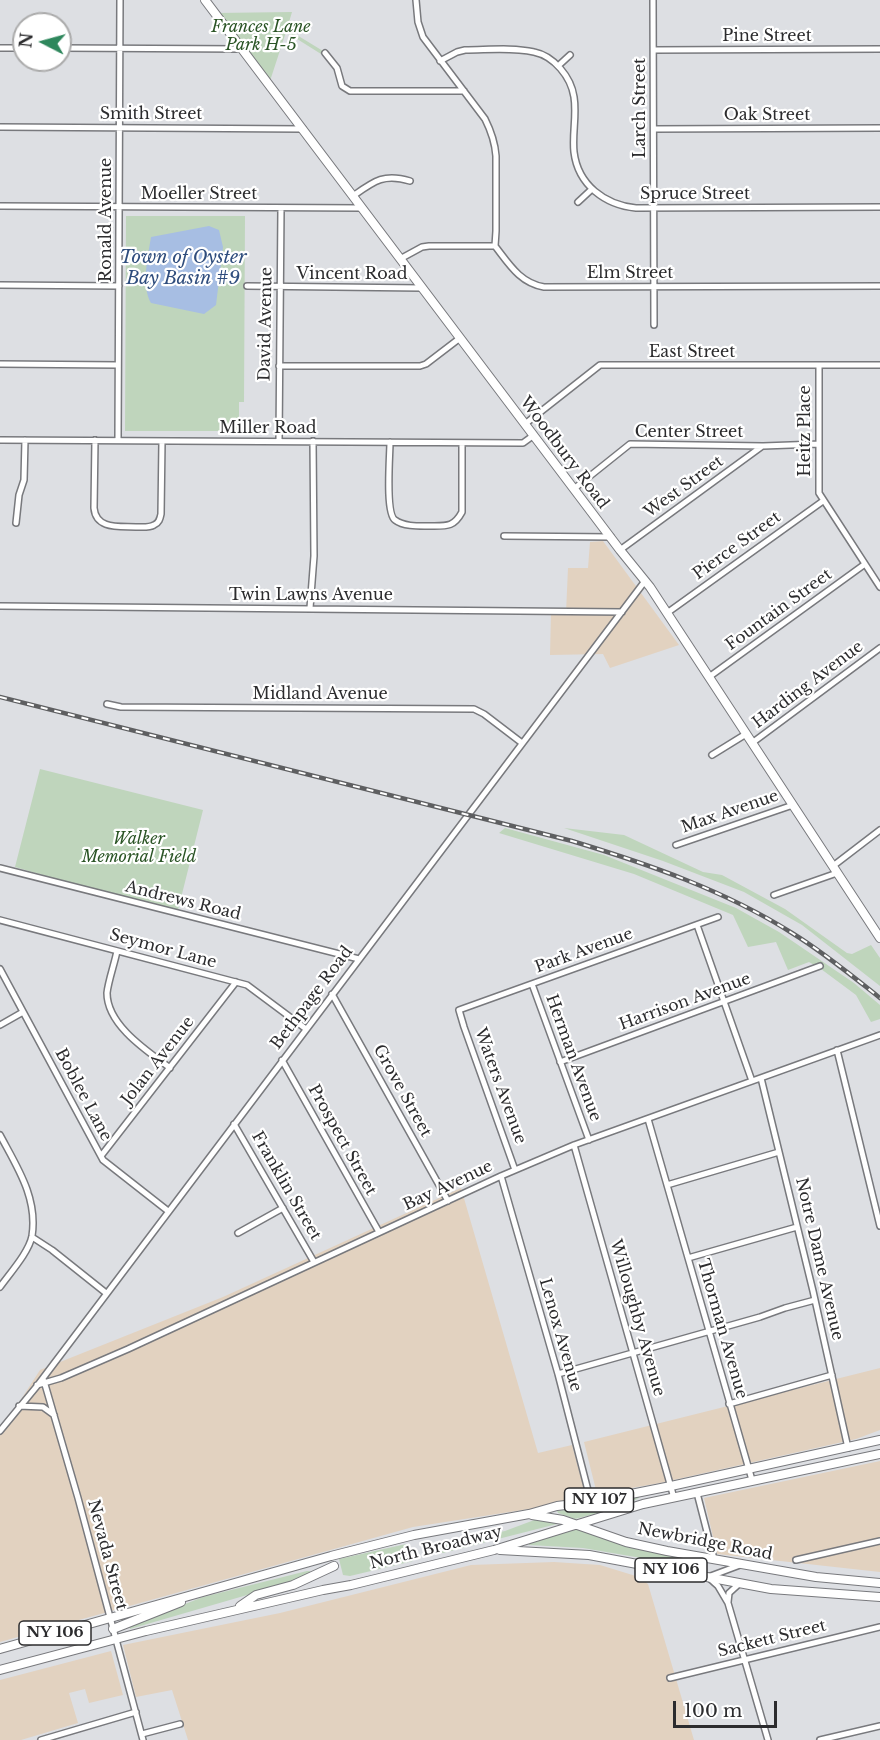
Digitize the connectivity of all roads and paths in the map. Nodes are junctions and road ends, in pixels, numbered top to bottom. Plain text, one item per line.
1 (120, 0) edge
2 (205, 0) edge
3 (417, 0) edge
4 (654, 0) edge
5 (72, 48) edge
6 (120, 49) junction
7 (242, 49) junction
8 (880, 49) edge
9 (654, 50) junction
10 (326, 53) dead end
11 (570, 55) dead end
12 (440, 61) junction
13 (558, 66) junction
14 (464, 91) junction
15 (0, 127) edge
16 (120, 128) junction
17 (880, 128) edge
18 (303, 129) junction
19 (654, 129) junction
20 (410, 181) dead end
21 (592, 189) junction
22 (353, 196) junction
23 (578, 202) dead end
24 (0, 206) edge
25 (119, 207) junction
26 (880, 207) edge
27 (281, 208) junction
28 (362, 208) junction
29 (654, 208) junction
30 (495, 246) junction
31 (400, 259) junction
32 (0, 285) edge
33 (119, 286) junction
34 (247, 286) dead end
35 (880, 286) edge
36 (280, 287) junction
37 (655, 287) junction
38 (422, 288) junction
39 (654, 325) dead end
40 (460, 338) junction
41 (0, 364) edge
42 (118, 365) junction
43 (819, 365) junction
44 (880, 365) edge
45 (279, 366) junction
46 (525, 424) junction
47 (534, 435) junction
48 (0, 440) edge
49 (25, 440) junction
50 (95, 440) junction
51 (118, 440) junction
52 (162, 441) junction
53 (279, 441) junction
54 (314, 441) junction
55 (390, 442) junction
56 (462, 442) junction
57 (818, 444) junction
58 (763, 446) junction
59 (574, 488) junction
60 (823, 501) junction
61 (16, 524) dead end
62 (504, 536) dead end
63 (611, 537) junction
64 (620, 550) junction
65 (865, 564) junction
66 (645, 581) junction
67 (878, 581) edge
68 (880, 588) edge
69 (0, 606) edge
70 (310, 608) junction
71 (622, 612) junction
72 (667, 613) junction
73 (880, 648) edge
74 (709, 677) junction
75 (107, 704) dead end
76 (746, 734) junction
77 (522, 743) junction
78 (752, 743) junction
79 (711, 755) dead end
80 (793, 805) junction
81 (880, 830) edge
82 (676, 845) dead end
83 (0, 868) edge
84 (835, 869) junction
85 (774, 895) dead end
86 (718, 917) dead end
87 (0, 920) edge
88 (697, 925) junction
89 (879, 936) edge
90 (117, 951) junction
91 (359, 959) junction
92 (820, 966) dead end
93 (0, 969) edge
94 (236, 982) junction
95 (532, 984) junction
96 (332, 994) junction
97 (724, 1002) junction
98 (459, 1010) joint
99 (23, 1012) junction
100 (0, 1025) edge
101 (306, 1029) junction
102 (880, 1035) edge
103 (837, 1050) junction
104 (282, 1060) junction
105 (560, 1062) junction
106 (170, 1068) junction
107 (761, 1078) junction
108 (752, 1081) junction
109 (648, 1119) junction
110 (234, 1124) junction
111 (0, 1135) edge
112 (589, 1140) junction
113 (574, 1146) junction
114 (779, 1152) junction
115 (101, 1156) junction
116 (515, 1170) junction
117 (501, 1176) junction
118 (667, 1185) junction
119 (448, 1201) junction
120 (283, 1208) junction
121 (168, 1211) junction
122 (880, 1226) edge
123 (797, 1227) junction
124 (379, 1232) junction
125 (238, 1233) dead end
126 (32, 1237) junction
127 (688, 1258) junction
128 (314, 1262) junction
129 (0, 1287) edge
130 (106, 1293) junction
131 (815, 1300) junction
132 (709, 1332) junction
133 (633, 1353) junction
134 (558, 1374) junction
135 (832, 1375) junction
136 (44, 1380) junction
137 (729, 1404) junction
138 (19, 1407) junction
139 (54, 1415) junction
140 (0, 1431) edge
141 (880, 1440) edge
142 (848, 1448) junction
143 (880, 1454) edge
144 (748, 1469) junction
145 (752, 1480) junction
146 (670, 1486) junction
147 (697, 1493) junction
148 (674, 1498) junction
149 (591, 1502) junction
150 (529, 1514) junction
151 (576, 1525) junction
152 (880, 1540) edge
153 (494, 1550) junction
154 (714, 1559) junction
155 (796, 1560) dead end
156 (742, 1564) junction
157 (334, 1566) dead end
158 (708, 1577) junction
159 (740, 1583) junction
160 (880, 1583) edge
161 (203, 1591) junction
162 (880, 1598) edge
163 (728, 1604) junction
164 (235, 1610) junction
165 (110, 1618) junction
166 (880, 1627) edge
167 (114, 1629) junction
168 (116, 1640) junction
169 (0, 1649) edge
170 (744, 1660) junction
171 (0, 1670) edge
172 (670, 1678) dead end
173 (136, 1712) junction
174 (180, 1724) dead end
175 (880, 1726) edge
176 (143, 1737) edge
177 (41, 1740) edge
178 (768, 1740) edge
179 (820, 1740) edge

1 - 6 street, Ronald Avenue
2 - 7 main road, Woodbury Road
3 - 12 street
4 - 9 street, Larch Street
5 - 6 street
6 - 7 street
6 - 16 street, Ronald Avenue
7 - 18 main road, Woodbury Road
8 - 9 street, Pine Street
9 - 19 street, Larch Street
10 - 14 street
11 - 13 street
12 - 13 street
12 - 14 street
13 - 21 street, Spruce Street
14 - 30 street
15 - 16 street, Smith Street
16 - 18 street, Smith Street
16 - 25 street, Ronald Avenue
17 - 19 street, Oak Street
18 - 22 main road, Woodbury Road
19 - 29 street, Larch Street
20 - 22 street
21 - 23 street
21 - 29 street, Spruce Street
22 - 28 main road, Woodbury Road
24 - 25 street, Moeller Street
25 - 27 street, Moeller Street
25 - 33 street, Ronald Avenue
26 - 29 street, Spruce Street
27 - 28 street, Moeller Street
27 - 36 street, David Avenue
28 - 31 main road, Woodbury Road
29 - 37 street, Larch Street
30 - 31 street
30 - 37 street, Elm Street
31 - 38 main road, Woodbury Road
32 - 33 street
33 - 42 street, Ronald Avenue
34 - 36 street, Vincent Road
35 - 37 street, Elm Street
36 - 38 street, Vincent Road
36 - 45 street, David Avenue
37 - 39 street, Larch Street
38 - 40 main road, Woodbury Road
40 - 45 street
40 - 46 main road, Woodbury Road
41 - 42 street
42 - 51 street, Ronald Avenue
43 - 44 street, East Street
43 - 46 street, East Street
43 - 57 street, Heitz Place
45 - 53 street, David Avenue
46 - 47 main road, Woodbury Road
47 - 56 street, Miller Road
47 - 59 main road, Woodbury Road
48 - 49 street, Miller Road
49 - 50 street, Miller Road
49 - 61 street
50 - 51 street, Miller Road
50 - 52 street
51 - 52 street, Miller Road
52 - 53 street, Miller Road
53 - 54 street, Miller Road
54 - 55 street, Miller Road
54 - 70 street
55 - 56 street, Miller Road
55 - 56 street
57 - 58 street, Center Street
57 - 60 street, Heitz Place
58 - 59 street, Center Street
58 - 64 street, West Street
59 - 63 main road, Woodbury Road
60 - 65 street, Heitz Place
60 - 72 street, Pierce Street
62 - 63 street
63 - 64 main road, Woodbury Road
64 - 66 main road, Woodbury Road
65 - 67 street, Heitz Place
65 - 74 street, Fountain Street
66 - 71 street, Bethpage Road
66 - 72 main road, Woodbury Road
67 - 68 street, Heitz Place
69 - 70 street, Twin Lawns Avenue
70 - 71 street, Twin Lawns Avenue
71 - 77 street, Bethpage Road
72 - 74 main road, Woodbury Road
73 - 78 street, Harding Avenue
74 - 76 main road, Woodbury Road
75 - 77 street, Midland Avenue
76 - 78 main road, Woodbury Road
76 - 79 street
77 - 91 street, Bethpage Road
78 - 80 main road, Woodbury Road
80 - 82 street, Max Avenue
80 - 84 main road, Woodbury Road
81 - 84 street
83 - 91 street, Andrews Road
84 - 85 street
84 - 89 main road, Woodbury Road
86 - 88 street, Park Avenue
87 - 90 street, Seymor Lane
88 - 95 street, Park Avenue
88 - 97 street
90 - 94 street, Seymor Lane
90 - 106 street
91 - 96 street, Bethpage Road
92 - 97 street, Harrison Avenue
93 - 99 street, Boblee Lane
94 - 101 street, Seymor Lane
94 - 106 street, Jolan Avenue
95 - 98 street, Park Avenue
95 - 105 street, Herman Avenue
96 - 101 street, Bethpage Road
96 - 119 street, Grove Street
97 - 105 street, Harrison Avenue
97 - 108 street
98 - 116 street, Waters Avenue
99 - 100 street
99 - 115 street, Boblee Lane
101 - 104 street, Bethpage Road
102 - 103 street, Bay Avenue
103 - 107 street, Bay Avenue
103 - 122 street
104 - 110 street, Bethpage Road
104 - 124 street, Prospect Street
105 - 112 street, Herman Avenue
106 - 115 street, Jolan Avenue
107 - 108 street, Bay Avenue
107 - 114 street, Notre Dame Avenue
108 - 109 street, Bay Avenue
109 - 112 street, Bay Avenue
109 - 118 street, Thorman Avenue
110 - 120 street, Franklin Street
110 - 121 street, Bethpage Road
111 - 126 street
112 - 113 street, Bay Avenue
113 - 116 street, Bay Avenue
113 - 133 street, Willoughby Avenue
114 - 118 street
114 - 123 street, Notre Dame Avenue
115 - 121 street, Boblee Lane
116 - 117 street, Bay Avenue
117 - 119 street, Bay Avenue
117 - 134 street, Lenox Avenue
118 - 127 street, Thorman Avenue
119 - 124 street, Bay Avenue
120 - 125 street
120 - 128 street, Franklin Street
121 - 130 street, Bethpage Road
123 - 127 street
123 - 131 street, Notre Dame Avenue
124 - 128 street, Bay Avenue
126 - 129 street
126 - 130 street
127 - 132 street, Thorman Avenue
128 - 136 street, Bay Avenue
130 - 136 street, Bethpage Road
131 - 132 street
131 - 135 street, Notre Dame Avenue
132 - 133 street
132 - 137 street, Thorman Avenue
133 - 134 street
133 - 146 street, Willoughby Avenue
134 - 149 street, Lenox Avenue
135 - 137 street
135 - 142 street, Notre Dame Avenue
136 - 138 street, Bay Avenue
136 - 139 street, Nevada Street
137 - 144 street, Thorman Avenue
138 - 139 street
138 - 140 street
139 - 165 street, Nevada Street
141 - 142 main road, North Broadway / NY 107
142 - 144 main road, North Broadway / NY 107
143 - 145 main road, North Broadway / NY 107
144 - 145 street, Thorman Avenue
144 - 146 main road, North Broadway / NY 107
145 - 147 main road, North Broadway / NY 107
146 - 148 street, Willoughby Avenue
146 - 149 main road, North Broadway / NY 107
147 - 148 main road, North Broadway / NY 107
147 - 154 street
148 - 151 main road, North Broadway / NY 107
149 - 150 main road, North Broadway / NY 107
150 - 151 main road, Newbridge Road / NY 106
150 - 161 main road, North Broadway / NY 106
151 - 153 main road, North Broadway / NY 107
151 - 154 main road, Newbridge Road / NY 106
152 - 155 street
153 - 158 main road, Newbridge Road / NY 106
153 - 164 main road, North Broadway / NY 106
154 - 156 main road, Newbridge Road / NY 106
156 - 158 street
156 - 160 main road, Newbridge Road / NY 106
157 - 164 main road
158 - 159 main road, Newbridge Road / NY 106
158 - 163 street
159 - 162 main road, Newbridge Road / NY 106
159 - 163 street
161 - 165 main road, North Broadway / NY 106
161 - 167 main road
163 - 170 street
164 - 168 main road, North Broadway / NY 106
165 - 167 street, Nevada Street
165 - 169 main road, North Broadway / NY 106
166 - 170 street, Sackett Street
167 - 168 street, Nevada Street
168 - 171 main road, North Broadway / NY 106
168 - 173 street, Nevada Street
170 - 172 street, Sackett Street
170 - 178 street
173 - 176 street, Nevada Street
173 - 177 street
174 - 176 street
175 - 179 street

